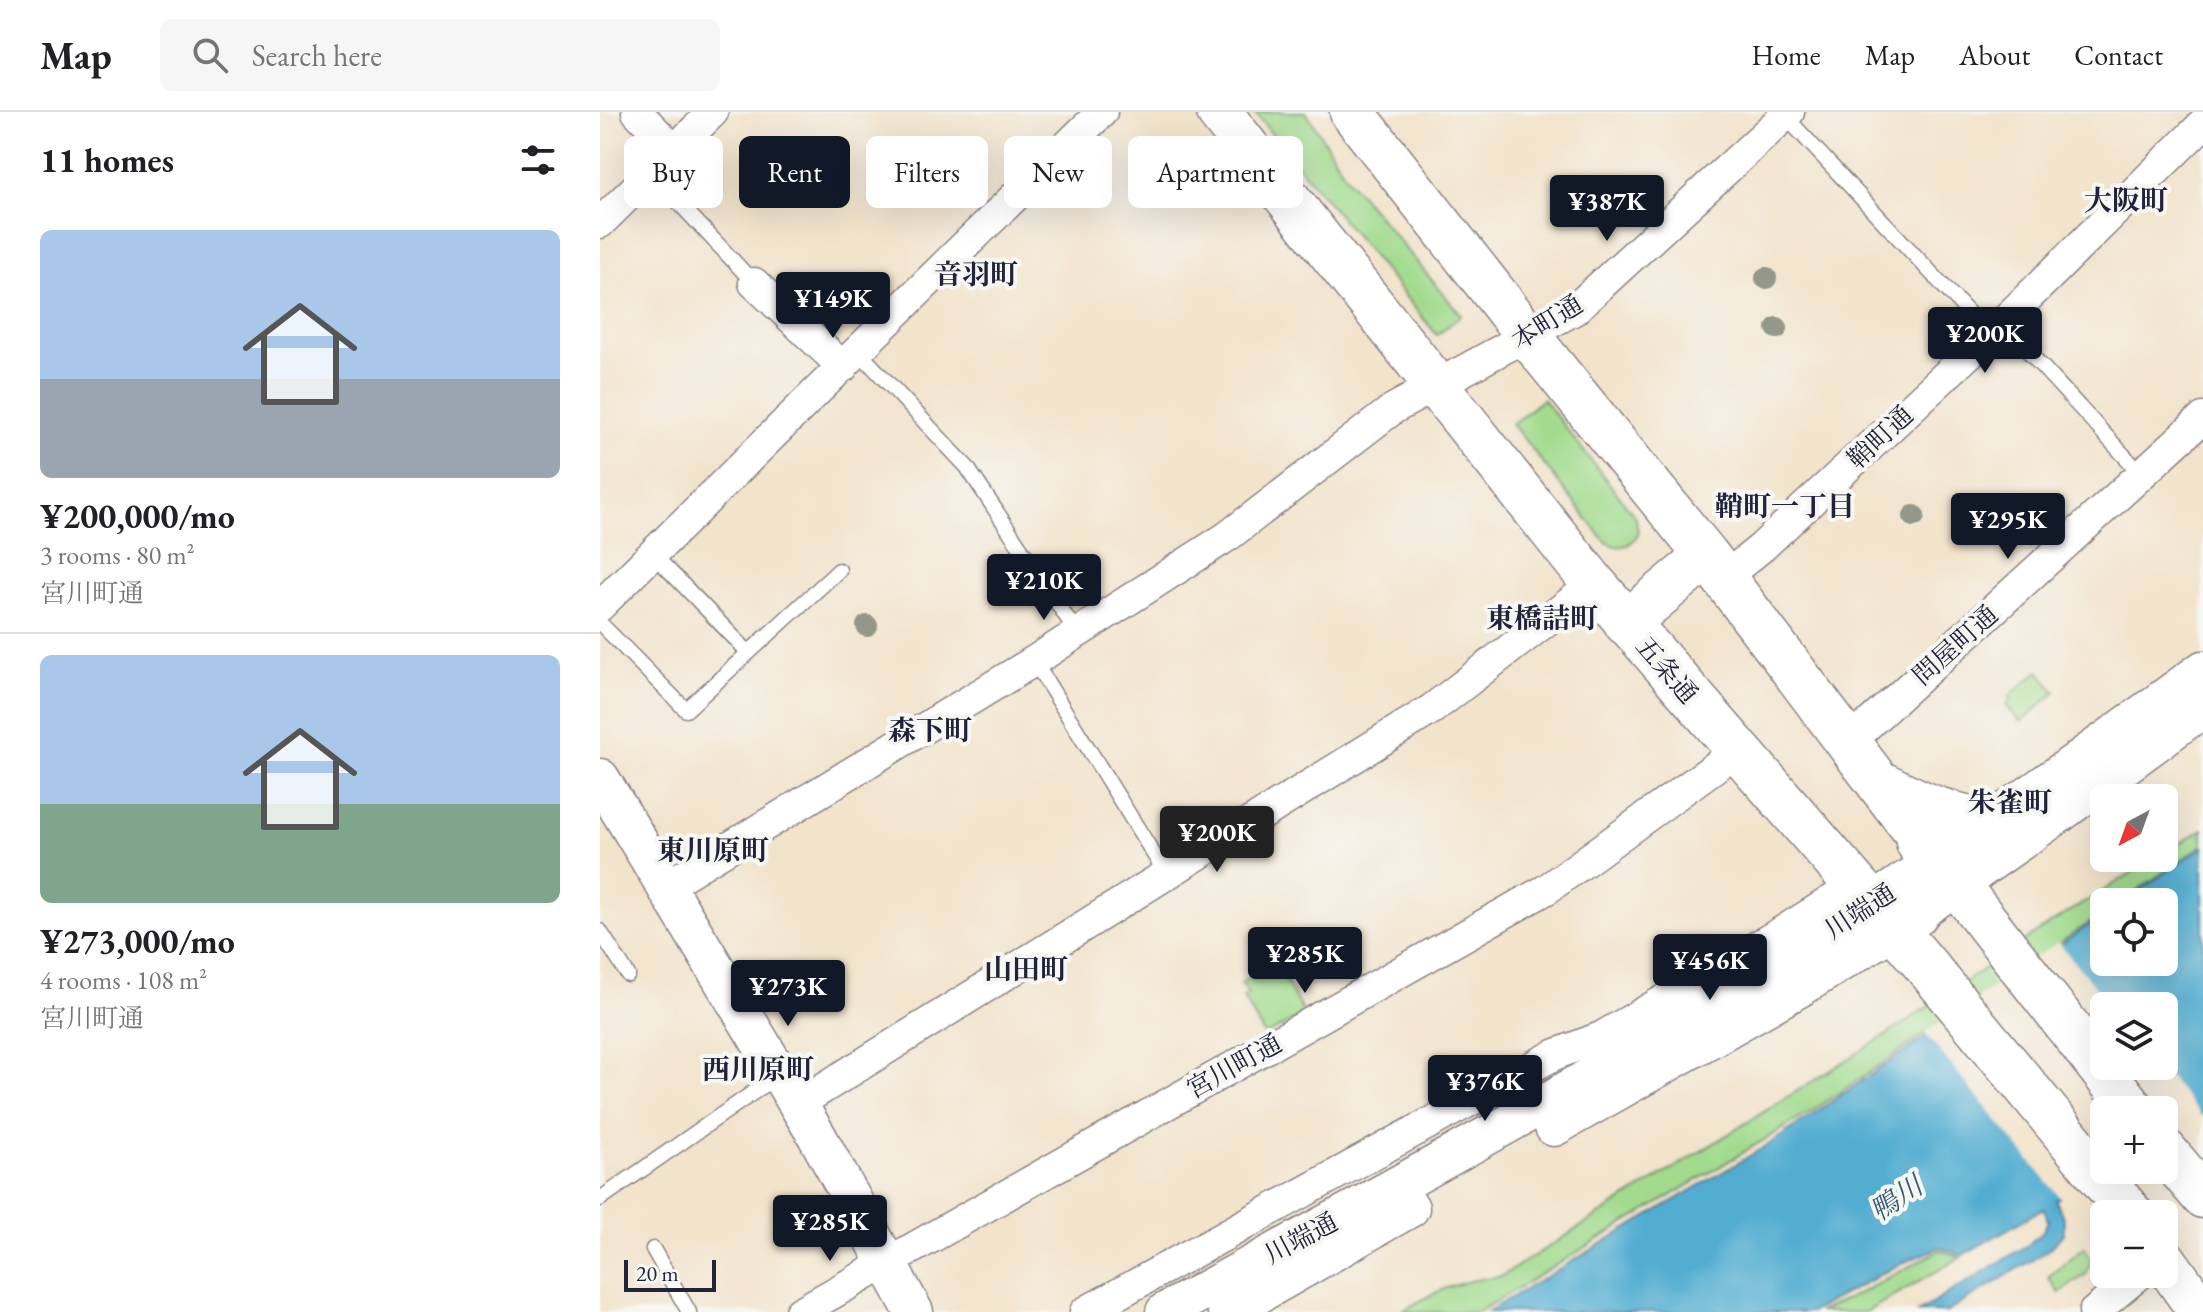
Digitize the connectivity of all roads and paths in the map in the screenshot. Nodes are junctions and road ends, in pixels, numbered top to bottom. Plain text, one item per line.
1 (637, 112) edge
2 (713, 112) edge
3 (1102, 112) edge
4 (1219, 112) edge
5 (1352, 112) edge
6 (1787, 114) edge
7 (2203, 124) edge
8 (660, 136) edge
9 (688, 136) edge
10 (624, 199) edge
11 (684, 208) edge
12 (600, 223) edge
13 (754, 283) joint
14 (1996, 329) junction
15 (1528, 336) junction
16 (851, 360) junction
17 (1436, 387) junction
18 (2203, 418) edge
19 (2142, 476) junction
20 (653, 554) junction
21 (1716, 567) junction
22 (839, 570) dead end
23 (1594, 584) junction
24 (600, 606) edge
25 (600, 623) edge
26 (1626, 623) junction
27 (1077, 633) junction
28 (748, 652) junction
29 (1034, 661) junction
30 (2203, 670) edge
31 (2203, 708) edge
32 (1849, 742) junction
33 (1737, 751) junction
34 (600, 778) edge
35 (1878, 782) junction
36 (1994, 821) junction
37 (1942, 870) junction
38 (1166, 874) junction
39 (666, 886) junction
40 (1884, 908) junction
41 (600, 931) edge
42 (628, 975) dead end
43 (789, 1089) junction
44 (2122, 1096) edge
45 (600, 1199) edge
46 (2119, 1200) edge
47 (653, 1249) dead end
48 (888, 1262) junction
49 (2178, 1280) edge
50 (2123, 1288) edge
51 (689, 1312) edge
52 (800, 1312) edge
53 (914, 1312) edge
54 (1085, 1312) edge
55 (1165, 1312) edge
56 (1227, 1312) edge
57 (2094, 1312) edge
58 (2201, 1312) edge

1 - 8 street
2 - 9 street
3 - 16 street
4 - 17 highway, 五条通
5 - 15 highway
6 - 14 lane
6 - 15 street, 本町通
7 - 14 street, 鞘町通
10 - 12 street
11 - 13 lane
13 - 16 street
14 - 19 lane
14 - 21 street, 鞘町通
15 - 17 street, 本町通
15 - 21 highway
16 - 20 street
16 - 27 lane
17 - 23 highway, 五条通
17 - 27 street, 本町通
18 - 19 street, 問屋町通
19 - 32 street, 問屋町通
20 - 24 street
20 - 28 lane
21 - 26 highway
21 - 32 highway
22 - 28 lane
23 - 26 highway, 五条通
23 - 38 street
25 - 28 lane
26 - 33 highway, 五条通
27 - 29 street, 本町通
29 - 38 lane
29 - 39 street, 本町通
30 - 36 street
31 - 37 street
32 - 35 highway
33 - 40 highway, 五条通
33 - 48 street, 宮川町通
34 - 39 street
35 - 36 highway
35 - 37 highway
36 - 37 street
37 - 40 highway
37 - 44 highway
38 - 43 street
39 - 43 street
40 - 46 highway, 五条通
40 - 54 street
40 - 55 street, 川端通
40 - 56 street, 川端通
41 - 42 lane
43 - 45 lane
43 - 48 street
47 - 51 lane
48 - 52 street, 宮川町通
48 - 53 street
49 - 58 highway
50 - 57 street

